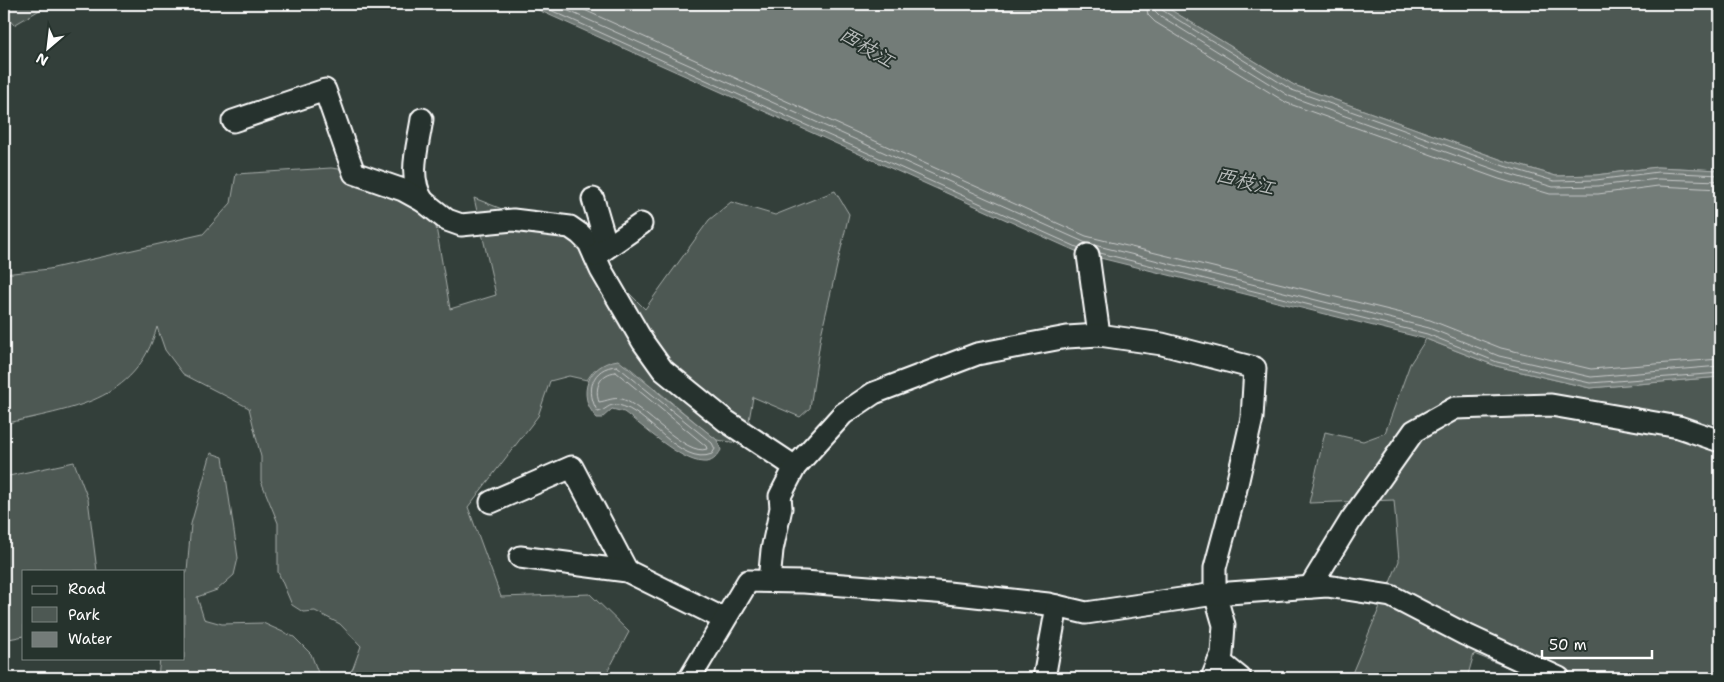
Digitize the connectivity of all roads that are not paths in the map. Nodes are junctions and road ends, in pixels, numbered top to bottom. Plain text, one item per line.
1 (422, 119) dead end
2 (233, 121) dead end
3 (593, 199) dead end
4 (423, 201) junction
5 (641, 224) dead end
6 (601, 252) junction
7 (1088, 255) dead end
8 (1099, 335) junction
9 (1720, 441) edge
10 (795, 466) junction
11 (491, 502) dead end
12 (520, 557) dead end
13 (627, 571) junction
14 (769, 581) junction
15 (1310, 588) junction
16 (1215, 594) junction
17 (1057, 606) junction
18 (724, 620) junction
19 (1215, 670) edge
20 (690, 678) edge
21 (1044, 678) edge
22 (1240, 678) edge
23 (1559, 678) edge

1 - 4 street
2 - 4 street
3 - 6 street
4 - 6 street
5 - 6 street
6 - 10 street
7 - 8 street
8 - 10 street
8 - 16 street
9 - 15 street
10 - 14 street
11 - 13 street
12 - 13 street
13 - 18 street
14 - 17 street
14 - 18 street
15 - 16 street
15 - 23 street
16 - 17 street
16 - 19 street
17 - 21 street
18 - 20 street
19 - 22 street

